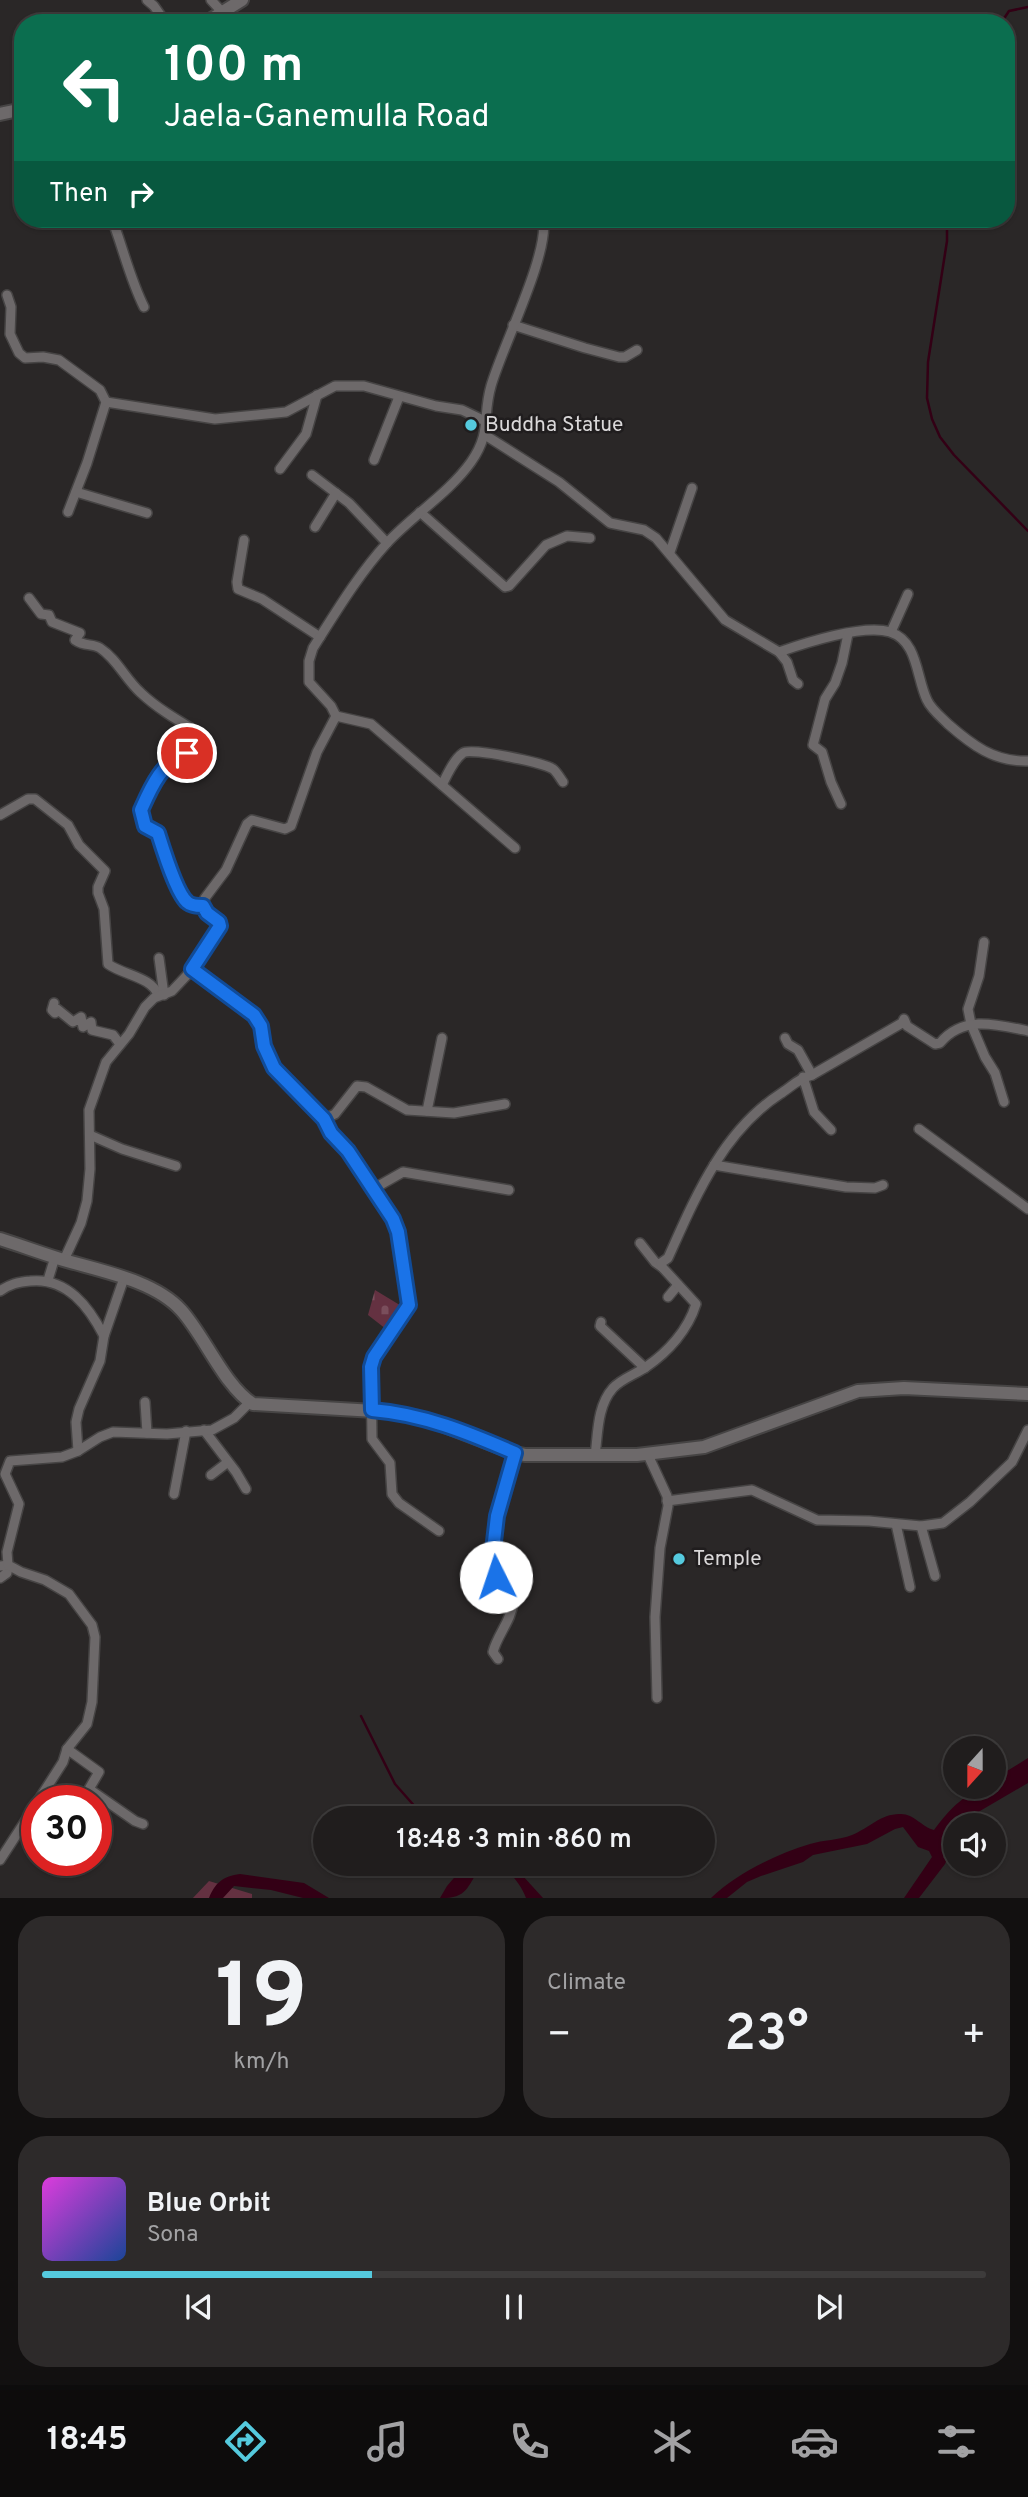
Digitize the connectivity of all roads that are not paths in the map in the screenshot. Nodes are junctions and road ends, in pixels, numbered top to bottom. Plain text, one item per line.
1 (147, 0) edge
2 (242, 0) edge
3 (159, 14) edge
4 (225, 14) edge
5 (115, 228) edge
6 (544, 228) edge
7 (7, 295) dead end
8 (144, 307) dead end
9 (513, 325) junction
10 (637, 350) dead end
11 (317, 395) junction
12 (399, 397) junction
13 (106, 402) junction
14 (487, 422) junction
15 (485, 435) junction
16 (374, 460) dead end
17 (280, 469) dead end
18 (313, 475) dead end
19 (692, 488) dead end
20 (76, 492) junction
21 (336, 493) junction
22 (68, 512) dead end
23 (420, 512) junction
24 (147, 513) dead end
25 (316, 527) dead end
26 (590, 538) dead end
27 (244, 540) dead end
28 (387, 543) junction
29 (670, 552) junction
30 (908, 594) dead end
31 (29, 598) dead end
32 (891, 632) junction
33 (848, 634) junction
34 (320, 637) junction
35 (779, 652) junction
36 (798, 684) dead end
37 (336, 716) junction
38 (1028, 761) edge
39 (563, 782) dead end
40 (442, 785) junction
41 (841, 804) dead end
42 (0, 815) edge
43 (515, 848) dead end
44 (203, 906) junction
45 (984, 943) dead end
46 (159, 958) dead end
47 (192, 969) junction
48 (161, 995) junction
49 (54, 1003) dead end
50 (971, 1024) junction
51 (1028, 1031) edge
52 (442, 1038) dead end
53 (785, 1038) dead end
54 (120, 1044) junction
55 (808, 1076) junction
56 (1004, 1102) dead end
57 (505, 1104) dead end
58 (427, 1111) junction
59 (324, 1119) junction
60 (919, 1129) dead end
61 (831, 1130) dead end
62 (90, 1135) junction
63 (714, 1165) junction
64 (176, 1166) dead end
65 (883, 1185) dead end
66 (373, 1189) junction
67 (509, 1190) dead end
68 (1028, 1209) edge
69 (0, 1240) edge
70 (640, 1243) dead end
71 (59, 1258) junction
72 (662, 1268) junction
73 (124, 1278) junction
74 (48, 1280) junction
75 (678, 1285) junction
76 (0, 1292) edge
77 (668, 1297) dead end
78 (601, 1322) dead end
79 (104, 1336) junction
80 (645, 1368) junction
81 (1028, 1394) edge
82 (145, 1402) dead end
83 (249, 1403) junction
84 (372, 1410) junction
85 (204, 1430) junction
86 (1028, 1430) edge
87 (186, 1431) junction
88 (147, 1433) junction
89 (78, 1451) junction
90 (515, 1453) junction
91 (595, 1455) junction
92 (648, 1455) junction
93 (228, 1462) junction
94 (2, 1474) edge
95 (211, 1475) dead end
96 (246, 1489) dead end
97 (174, 1494) dead end
98 (667, 1501) junction
99 (896, 1524) junction
100 (921, 1526) junction
101 (439, 1531) dead end
102 (4, 1566) edge
103 (935, 1576) dead end
104 (0, 1578) edge
105 (910, 1587) dead end
106 (498, 1659) dead end
107 (657, 1698) dead end
108 (67, 1749) junction
109 (48, 1785) edge
110 (144, 1824) dead end
111 (21, 1828) edge
112 (0, 1860) edge

1 - 3 street
2 - 4 main road
5 - 8 street
6 - 9 street
7 - 13 street
9 - 10 street
9 - 14 street
11 - 12 street
11 - 13 street
11 - 17 street
12 - 14 street
12 - 16 street
13 - 20 street
14 - 15 street
15 - 23 street
15 - 29 street
18 - 21 street
19 - 29 street
20 - 22 street
20 - 24 street
21 - 25 street
21 - 28 street
23 - 26 street
23 - 28 street
27 - 34 street
28 - 34 street
29 - 35 street
30 - 32 street
31 - 44 street
32 - 33 street
32 - 38 street
33 - 35 street
33 - 41 street
34 - 37 street
35 - 36 street
37 - 40 street
37 - 44 street
39 - 40 street
40 - 43 street
42 - 48 street
44 - 47 street
45 - 50 street
46 - 48 street
47 - 48 street
47 - 59 street
48 - 54 street
49 - 54 street
50 - 51 street
50 - 55 street
50 - 56 street
52 - 58 street
53 - 55 street
54 - 62 street
55 - 61 street
55 - 63 street
57 - 58 street
58 - 59 street
59 - 66 street
60 - 68 street
62 - 64 street
62 - 71 street
63 - 65 street
63 - 72 street
66 - 67 street
66 - 84 street
69 - 71 main road
70 - 72 street
71 - 73 main road
71 - 74 street
72 - 75 street
73 - 79 street
73 - 83 main road
74 - 76 street
74 - 79 street
75 - 77 street
75 - 80 street
78 - 80 street
79 - 89 street
80 - 91 street
81 - 92 main road
82 - 88 street
83 - 84 main road
83 - 85 street
84 - 90 main road
84 - 101 street
85 - 87 street
85 - 93 street
86 - 100 street
87 - 88 street
87 - 97 street
88 - 89 street
89 - 94 street
90 - 91 main road
90 - 106 street
91 - 92 main road
92 - 98 street
93 - 95 street
93 - 96 street
94 - 102 street
98 - 99 street
98 - 107 street
99 - 100 street
99 - 105 street
100 - 103 street
102 - 104 street
102 - 108 street
108 - 109 street
108 - 110 street
111 - 112 street

